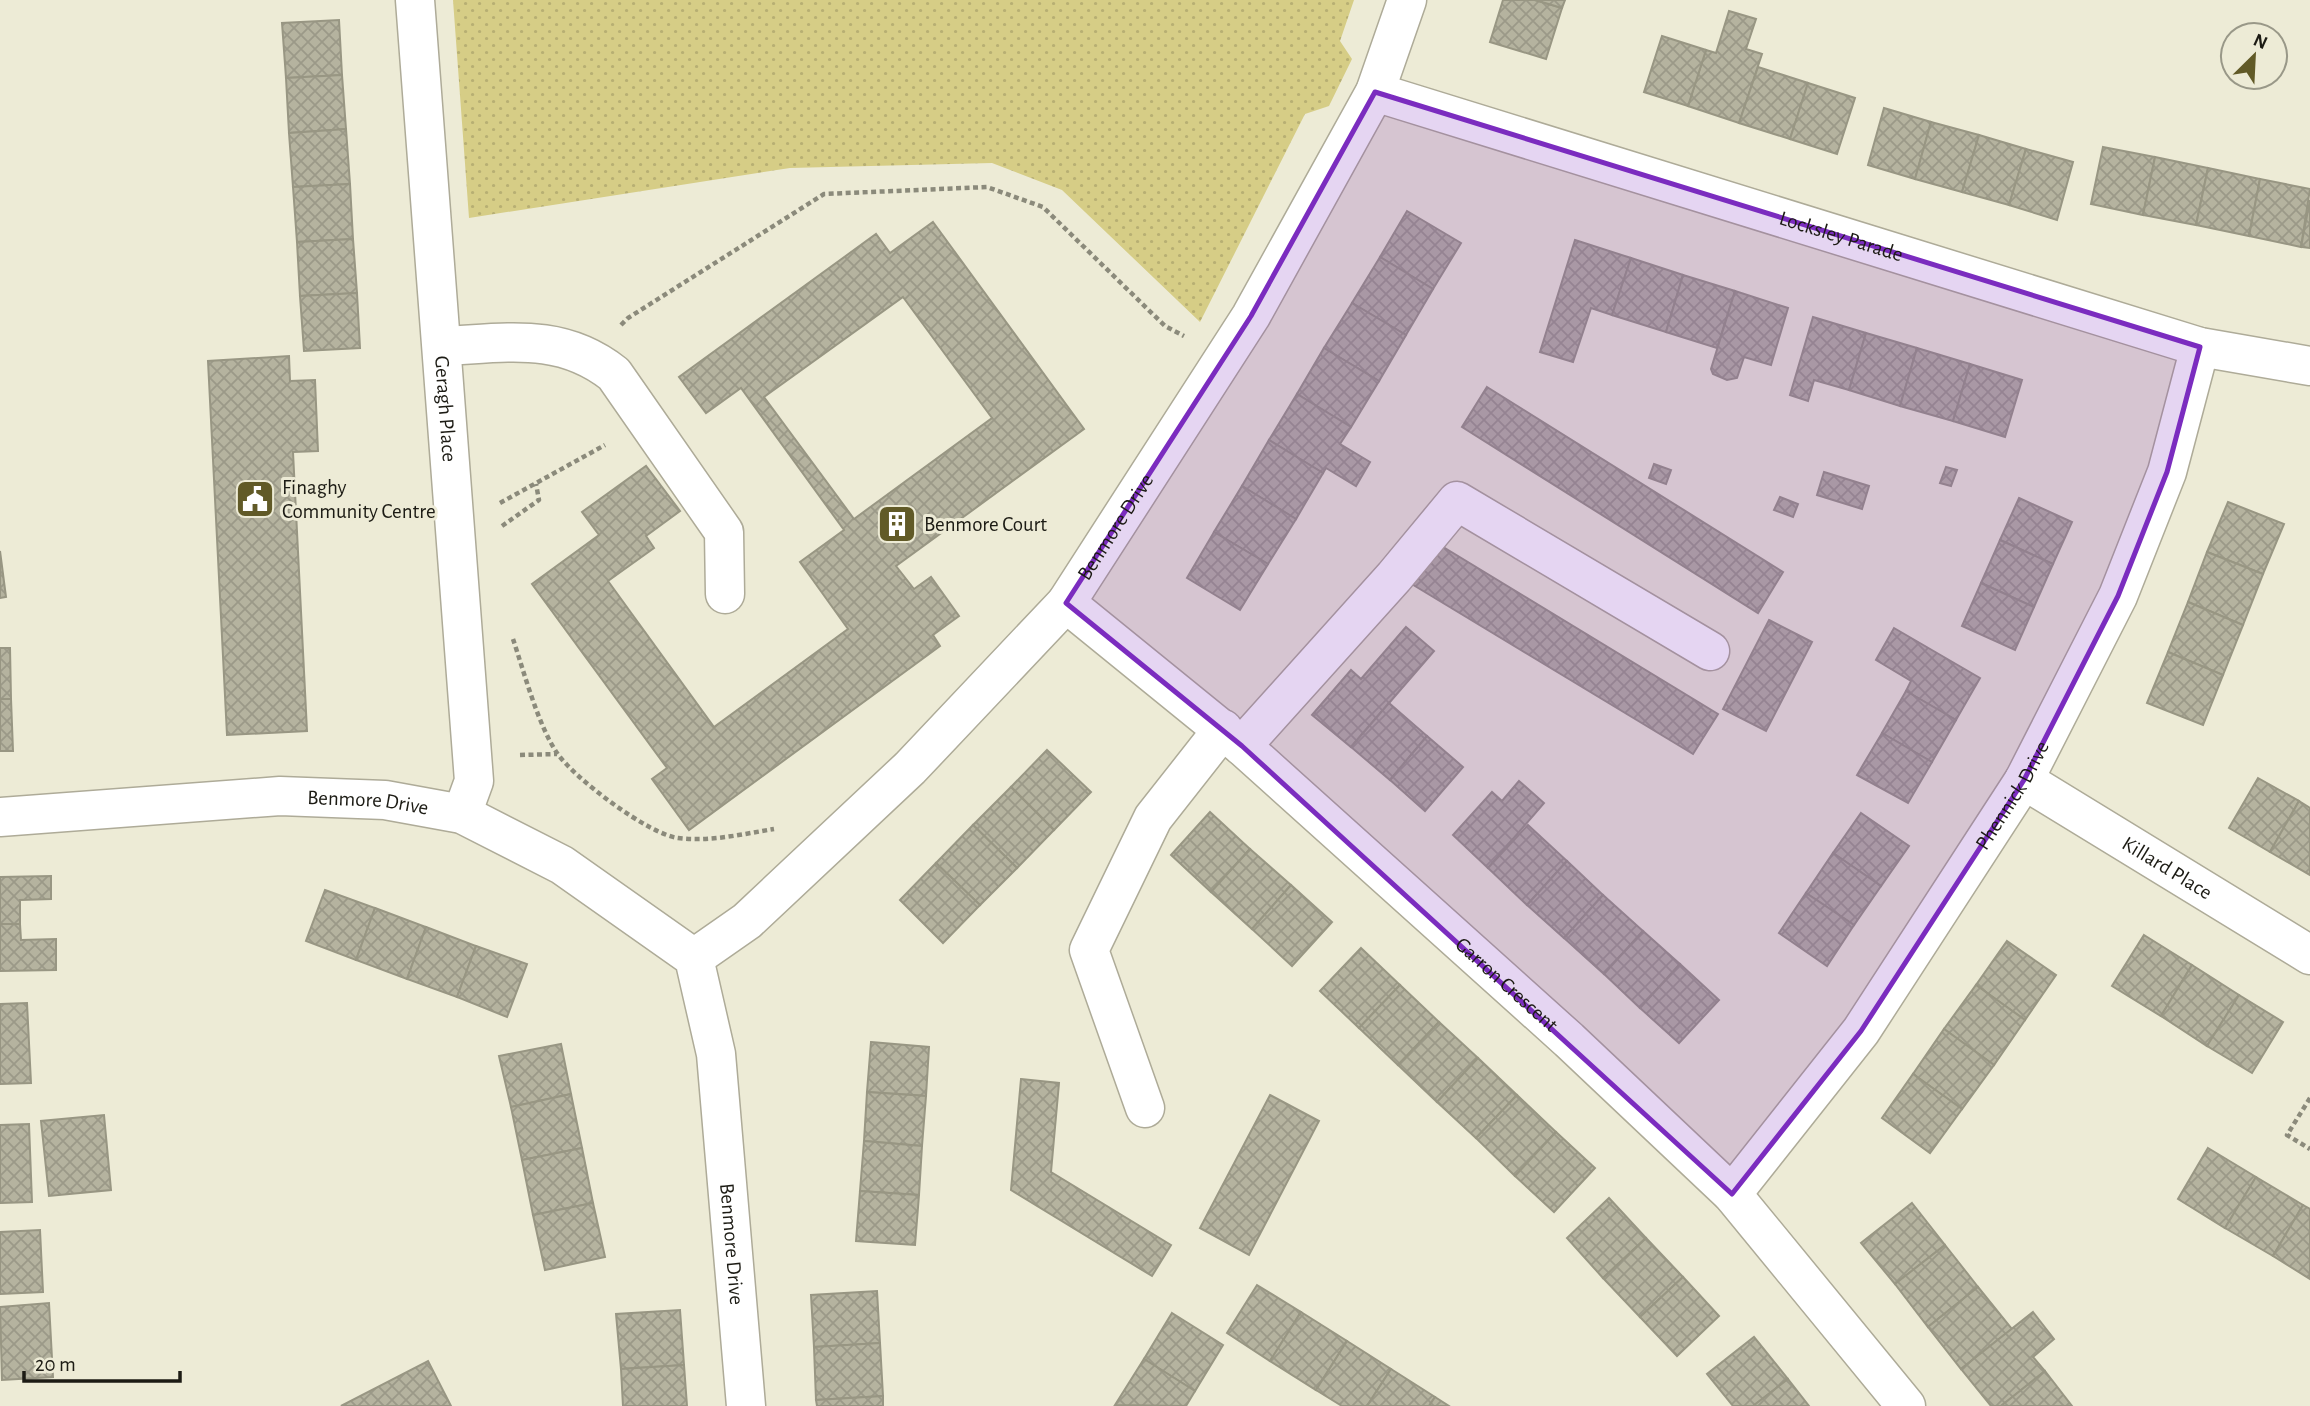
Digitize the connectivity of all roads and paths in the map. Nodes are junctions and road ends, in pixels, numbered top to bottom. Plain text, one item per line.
1 (415, 0) edge
2 (1407, 0) edge
3 (1375, 92) junction
4 (443, 346) junction
5 (2200, 347) junction
6 (1225, 356) junction
7 (592, 357) junction
8 (2310, 366) edge
9 (648, 421) junction
10 (536, 484) junction
11 (456, 527) junction
12 (503, 538) dead end
13 (725, 594) dead end
14 (1066, 603) junction
15 (511, 633) dead end
16 (1710, 650) dead end
17 (1233, 738) junction
18 (2024, 780) junction
19 (462, 814) junction
20 (0, 817) edge
21 (841, 833) junction
22 (2310, 955) edge
23 (694, 958) junction
24 (2310, 1098) edge
25 (1145, 1108) dead end
26 (2310, 1149) edge
27 (1732, 1194) junction
28 (746, 1406) edge
29 (1906, 1406) edge

1 - 4 street, Geragh Place
2 - 3 street, Benmore Drive
3 - 5 street, Locksley Parade
3 - 6 street, Benmore Drive
4 - 7 street
4 - 11 street, Geragh Place
5 - 8 street, Locksley Parade
5 - 18 street, Phennick Drive
6 - 7 path
6 - 14 street, Benmore Drive
7 - 9 street
9 - 10 path
9 - 13 street
10 - 11 path
10 - 12 path
11 - 19 street, Geragh Place
14 - 17 street, Garron Crescent
14 - 21 street, Benmore Drive
15 - 21 path
16 - 17 street
17 - 25 street
17 - 27 street, Garron Crescent
18 - 22 street, Killard Place
18 - 27 street, Phennick Drive
19 - 20 street, Benmore Drive
19 - 23 street, Benmore Drive
21 - 23 street, Benmore Drive
23 - 28 street, Benmore Drive
24 - 26 path
27 - 29 street, Garron Crescent

